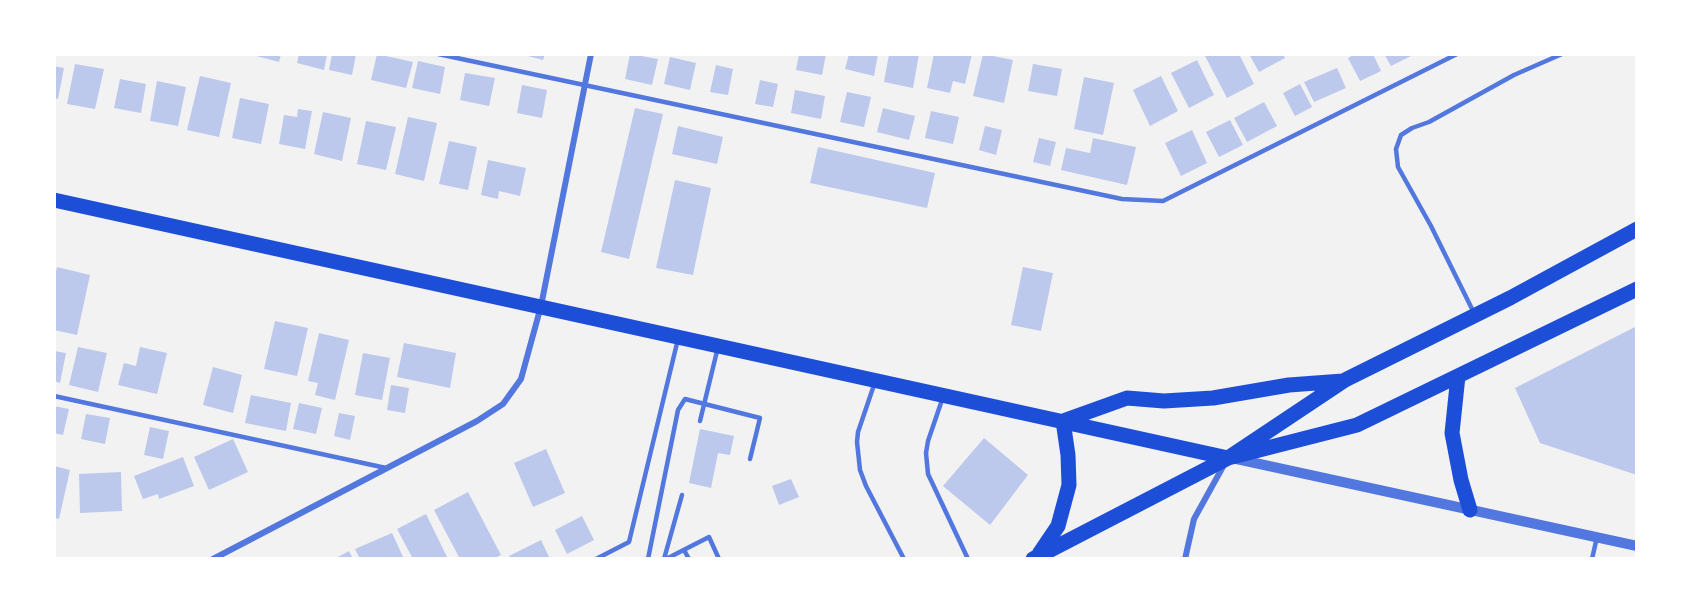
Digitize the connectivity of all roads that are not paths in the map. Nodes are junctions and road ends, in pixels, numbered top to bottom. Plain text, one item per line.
1 (438, 54) edge
2 (591, 54) edge
3 (1457, 54) edge
4 (1562, 54) edge
5 (585, 86) junction
6 (54, 200) edge
7 (1637, 229) edge
8 (1637, 289) edge
9 (540, 306) junction
10 (1475, 316) junction
11 (679, 336) junction
12 (719, 345) junction
13 (1458, 376) junction
14 (876, 380) junction
15 (1345, 380) junction
16 (944, 394) junction
17 (54, 396) edge
18 (704, 404) junction
19 (700, 421) dead end
20 (1063, 421) junction
21 (1228, 458) junction
22 (750, 459) dead end
23 (387, 468) junction
24 (682, 495) dead end
25 (1470, 510) junction
26 (1597, 537) junction
27 (1637, 546) edge
28 (684, 550) junction
29 (1035, 558) edge
30 (213, 559) edge
31 (596, 559) edge
32 (648, 559) edge
33 (665, 559) edge
34 (689, 559) edge
35 (719, 559) edge
36 (904, 559) edge
37 (968, 559) edge
38 (1185, 559) edge
39 (1592, 559) edge

1 - 5 lane
2 - 5 street
3 - 5 lane
4 - 10 lane
5 - 9 street
6 - 9 main road
7 - 10 main road
8 - 13 main road
9 - 11 main road
9 - 23 street
10 - 15 main road
11 - 12 main road
11 - 31 lane
12 - 14 main road
12 - 18 lane
13 - 21 main road
13 - 25 main road
14 - 16 main road
14 - 36 lane
15 - 20 main road
15 - 21 main road
16 - 20 main road
16 - 37 lane
17 - 23 lane
18 - 19 lane
18 - 22 lane
18 - 32 lane
20 - 21 main road
20 - 29 main road
21 - 25 street
21 - 29 main road
21 - 38 street
23 - 30 street
24 - 33 lane
25 - 26 street
26 - 27 street
26 - 39 lane
28 - 33 lane
28 - 34 lane
28 - 35 lane

